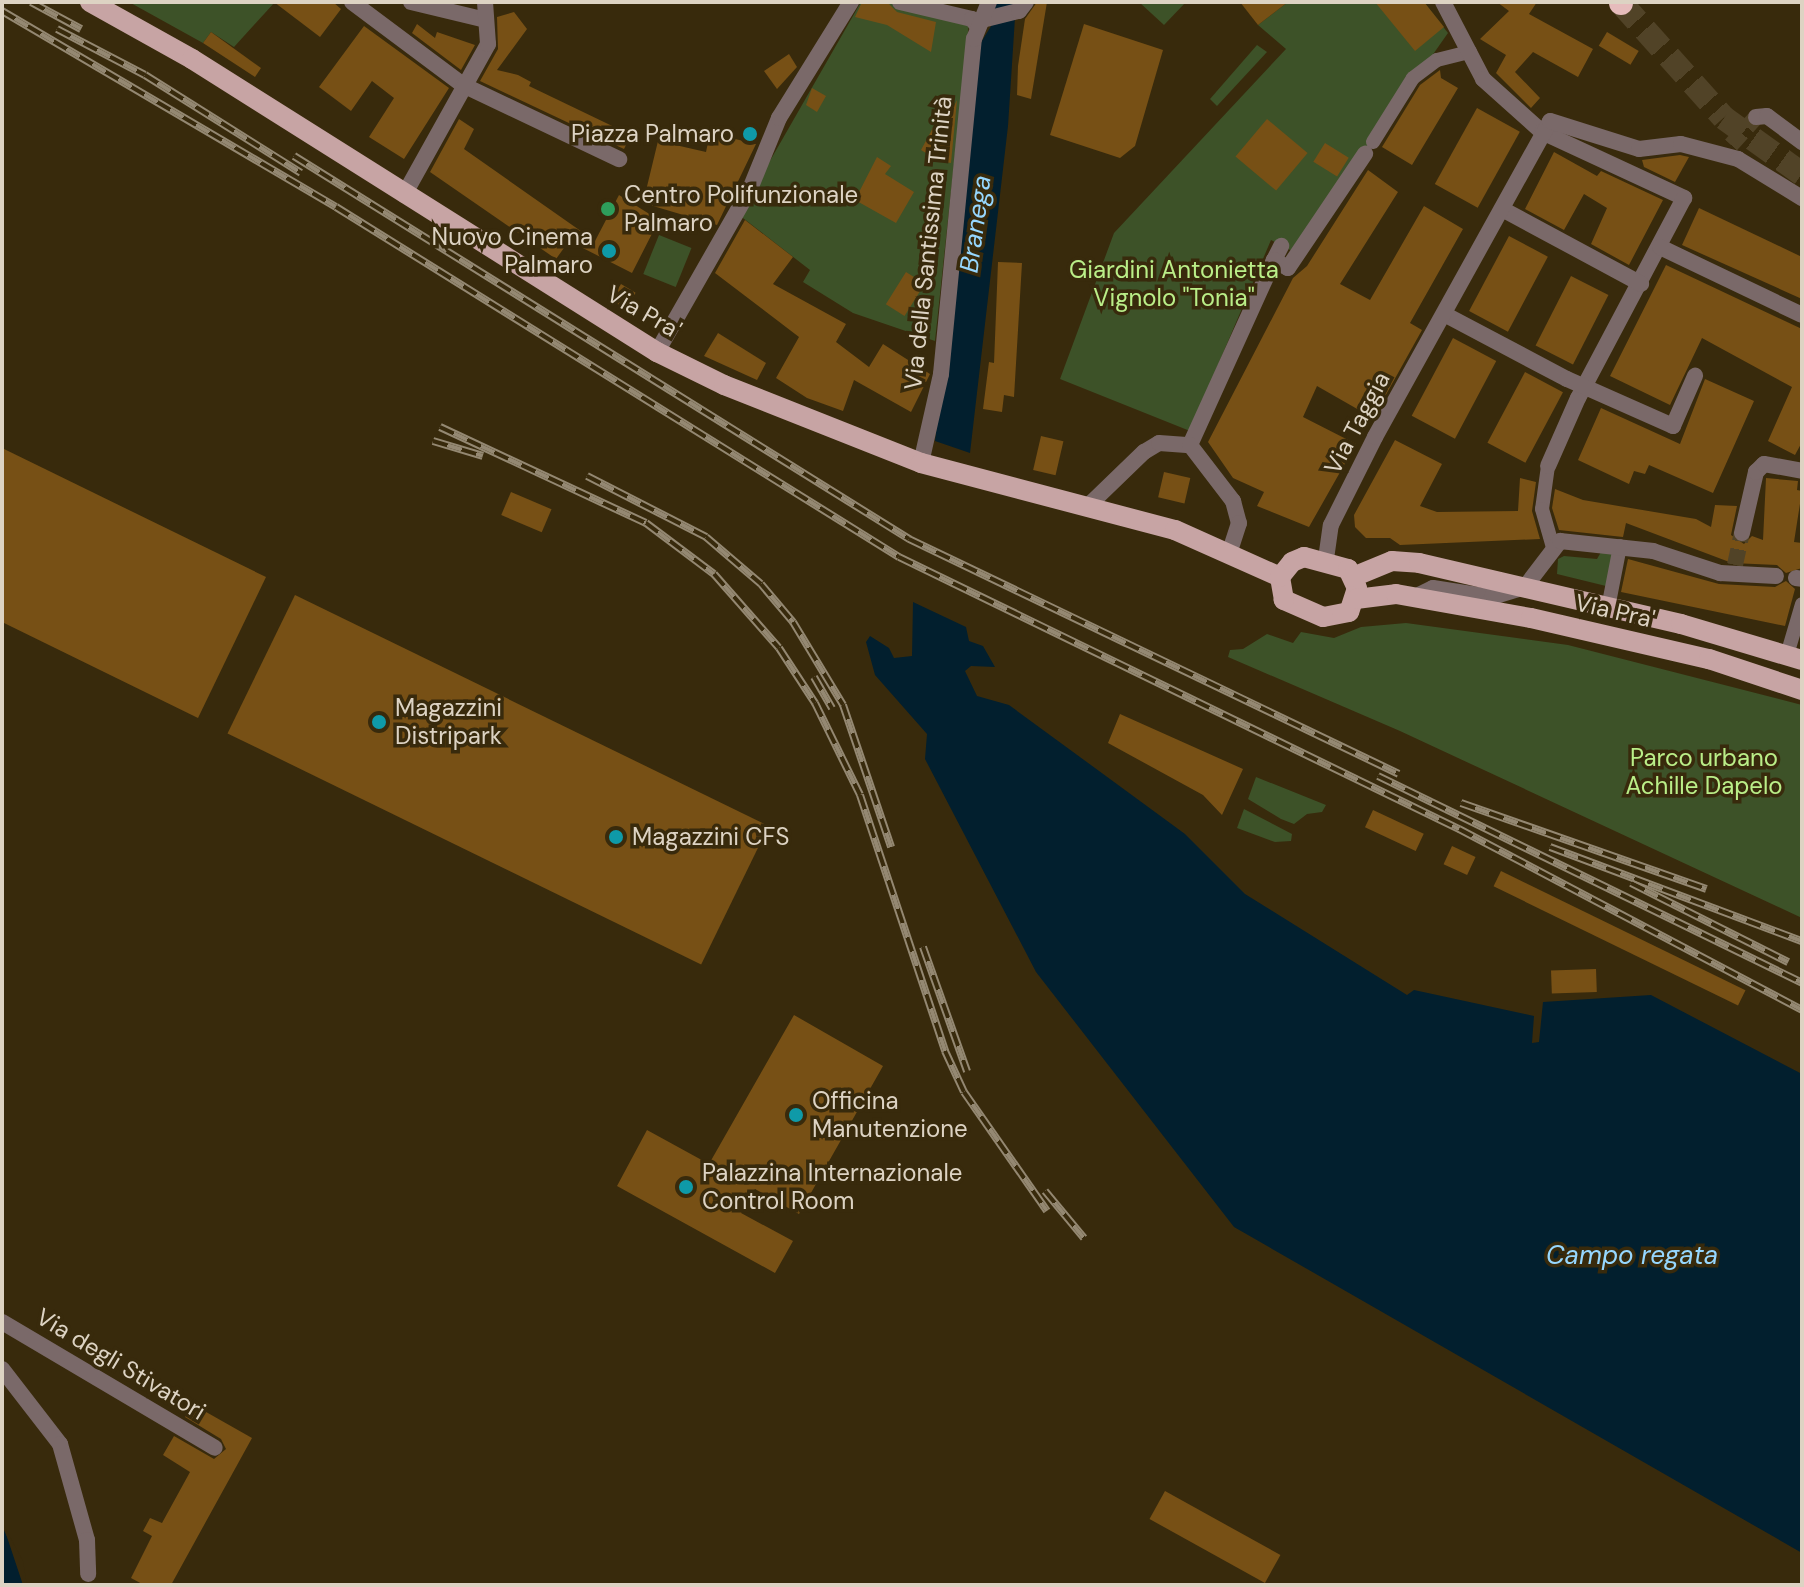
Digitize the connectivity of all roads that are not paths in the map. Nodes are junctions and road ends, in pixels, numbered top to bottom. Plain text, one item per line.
1 (90, 2) edge
2 (352, 2) edge
3 (411, 2) edge
4 (492, 2) edge
5 (851, 2) edge
6 (900, 2) edge
7 (1443, 2) edge
8 (1023, 6) edge
9 (485, 8) edge
10 (986, 16) edge
11 (1470, 52) junction
12 (463, 85) junction
13 (1756, 117) tunnel mouth
14 (1542, 132) junction
15 (1802, 142) edge
16 (1654, 145) junction
17 (1731, 145) tunnel mouth
18 (1369, 148) joint
19 (619, 159) dead end
20 (404, 195) junction
21 (1802, 198) edge
22 (1502, 209) junction
23 (1660, 247) junction
24 (1641, 284) junction
25 (1444, 314) junction
26 (1802, 315) edge
27 (657, 352) junction
28 (1695, 376) dead end
29 (1588, 385) junction
30 (1190, 445) junction
31 (924, 464) junction
32 (1548, 466) joint
33 (1802, 471) edge
34 (1088, 506) junction
35 (1742, 533) tunnel mouth
36 (1620, 546) junction
37 (1553, 547) junction
38 (1229, 553) junction
39 (1326, 559) junction
40 (1776, 576) dead end
41 (1280, 577) junction
42 (1353, 577) junction
43 (1526, 583) junction
44 (1413, 598) junction
45 (1356, 599) junction
46 (1802, 604) edge
47 (1608, 608) junction
48 (1795, 657) edge
49 (1802, 690) edge
50 (2, 1322) edge
51 (2, 1369) edge
52 (215, 1448) dead end
53 (88, 1574) dead end

1 - 20 main road, Via Pra'
2 - 12 street
3 - 9 street
4 - 9 street
5 - 27 street
6 - 10 street
7 - 11 street
8 - 10 street
9 - 12 street
10 - 31 street, Via della Santissima Trinità
11 - 14 street
11 - 18 street
12 - 19 street
12 - 20 street
13 - 15 street
14 - 16 street
14 - 22 street, Via Taggia
14 - 23 street
16 - 17 street
16 - 21 street
18 - 30 street
20 - 27 main road, Via Pra'
22 - 24 street
22 - 25 street, Via Taggia
23 - 24 street
23 - 26 street
24 - 29 street
25 - 29 street
25 - 39 street, Via Taggia
27 - 31 main road, Via Pra'
28 - 29 street
29 - 32 street
30 - 34 street
30 - 38 street
31 - 34 main road, Via Pra'
32 - 37 street
33 - 35 street
34 - 38 main road, Via Pra'
36 - 37 street
36 - 40 street
36 - 47 street
37 - 43 street
38 - 41 main road, Via Pra'
39 - 41 main road
39 - 42 main road
41 - 45 main road
42 - 43 main road, Via Pra'
42 - 45 main road
43 - 44 street, Via Pra'
43 - 47 main road, Via Pra'
44 - 45 main road, Via Pra'
44 - 49 main road, Via Pra'
46 - 48 street
47 - 48 main road, Via Pra'
50 - 52 street, Via degli Stivatori
51 - 53 street

